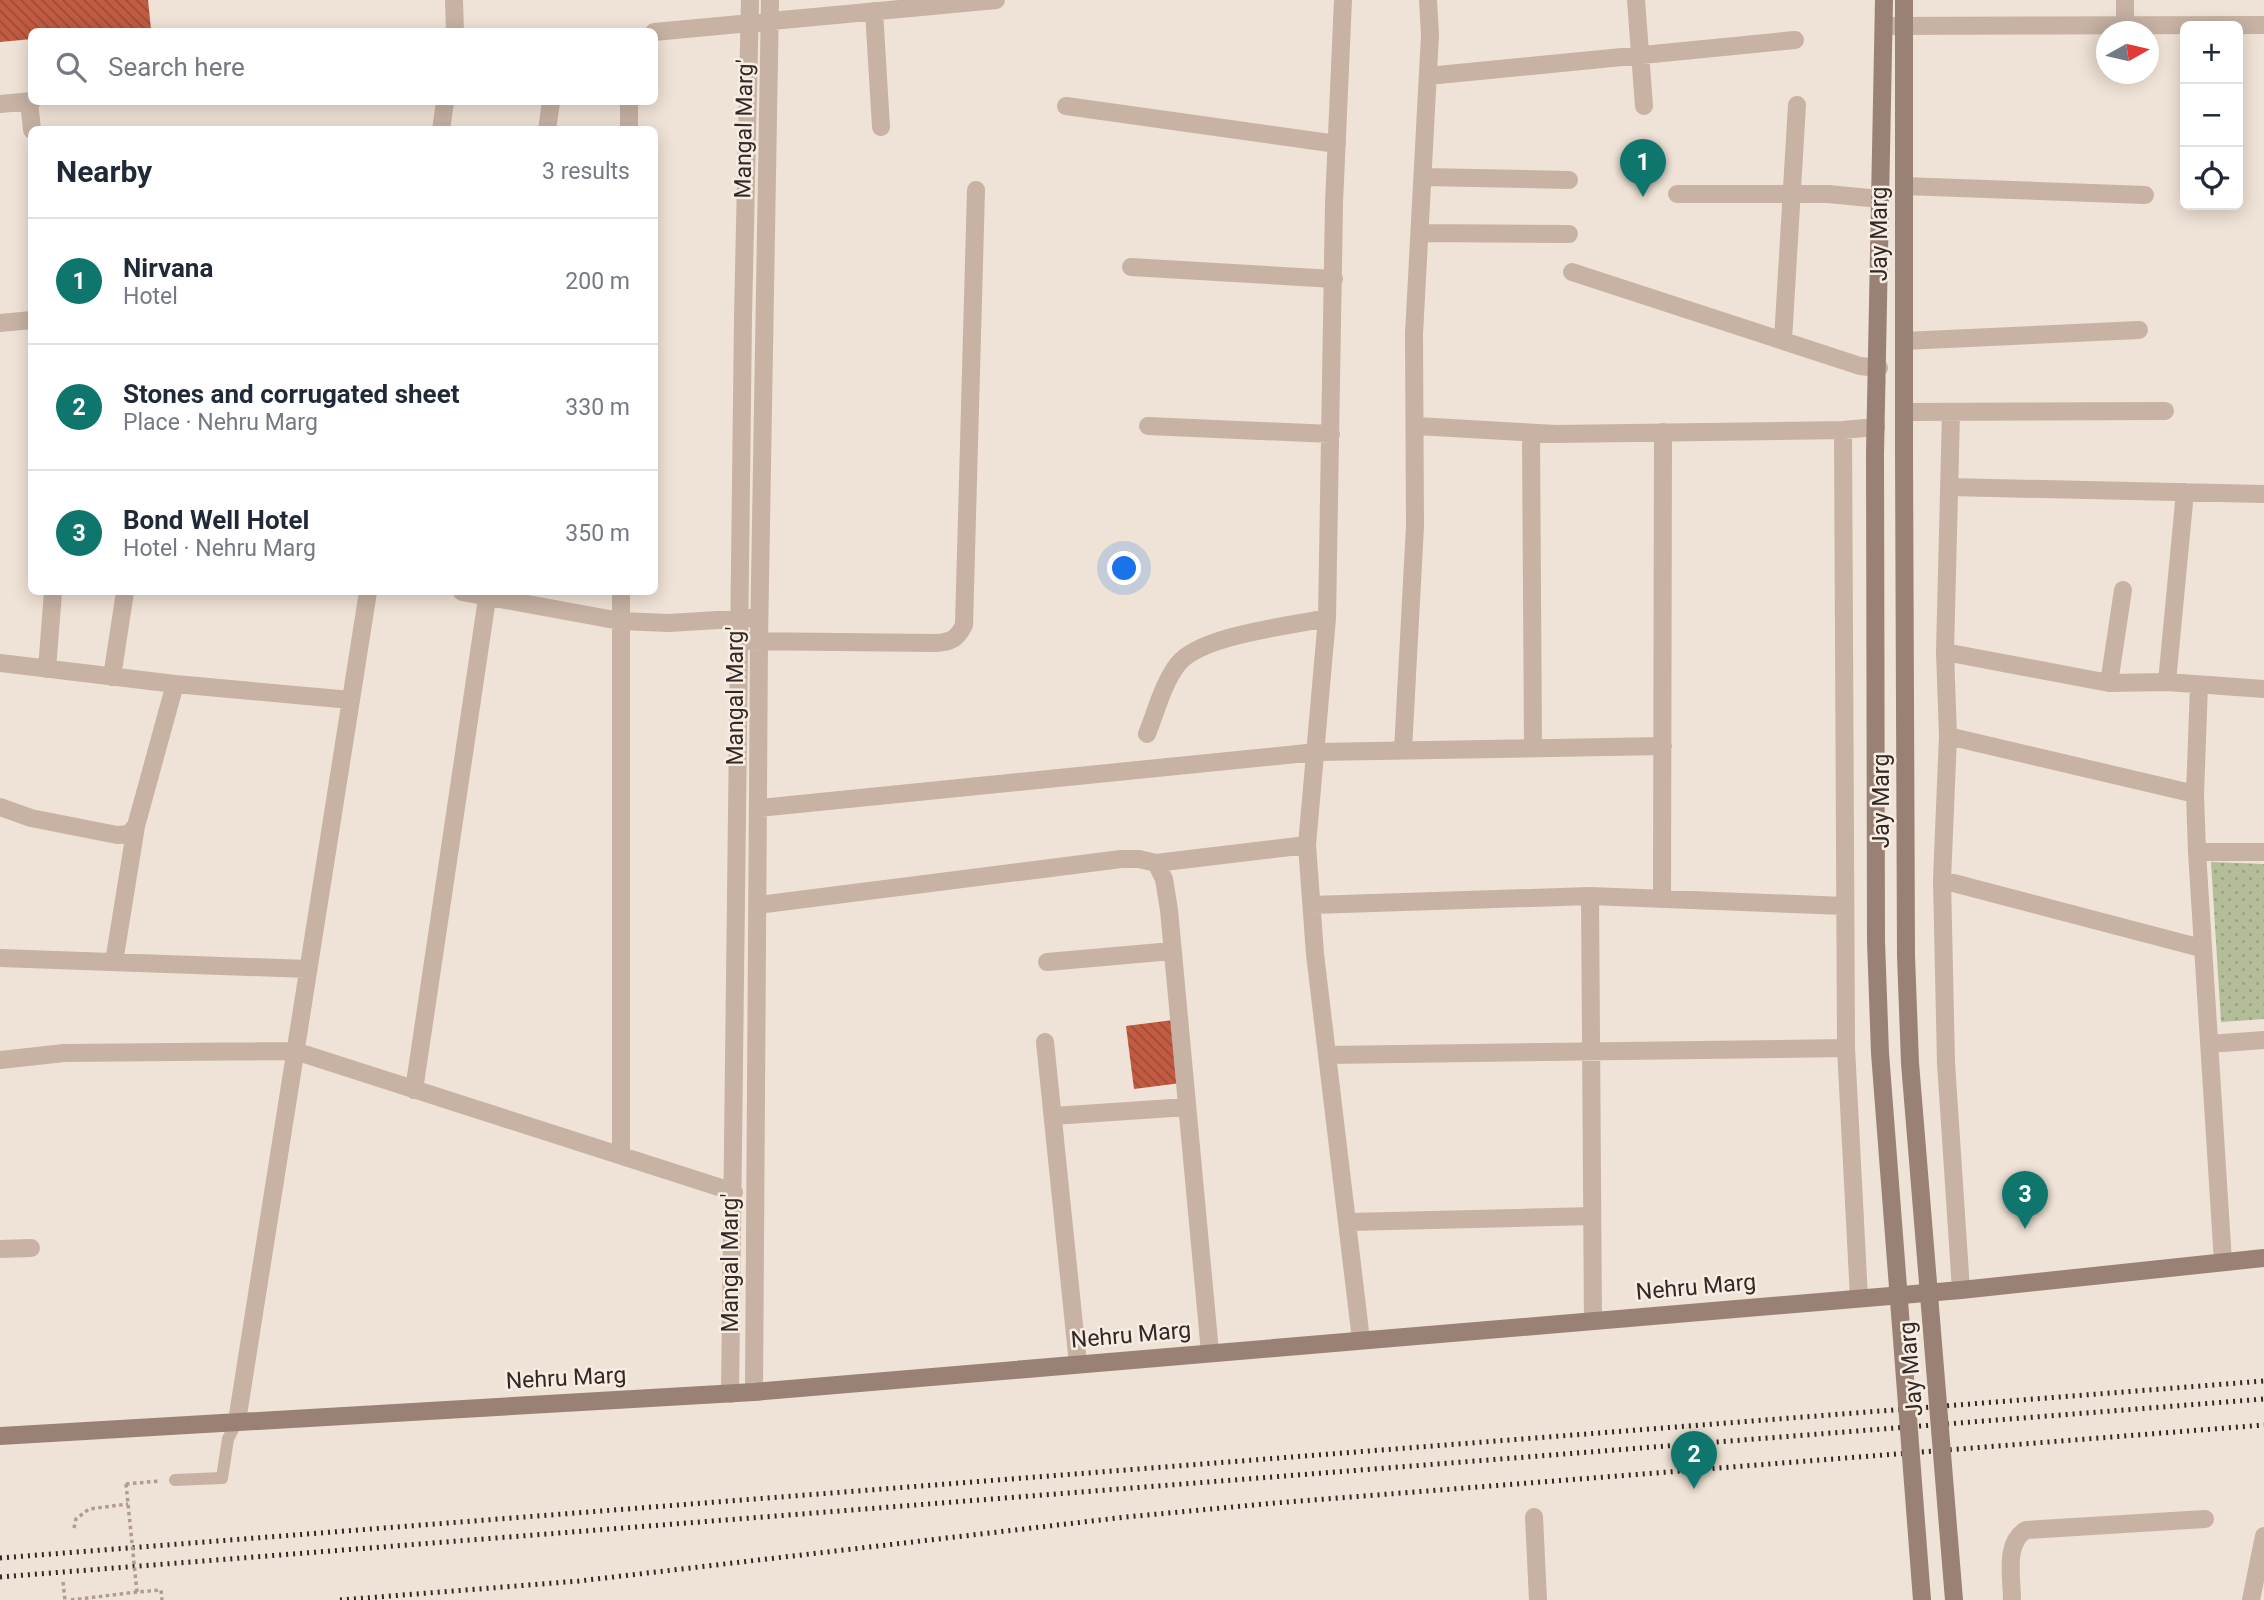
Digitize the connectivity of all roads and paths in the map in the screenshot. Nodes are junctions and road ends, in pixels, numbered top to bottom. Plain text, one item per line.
1 (454, 0) edge
2 (750, 0) edge
3 (770, 0) edge
4 (988, 0) edge
5 (996, 0) edge
6 (1343, 0) edge
7 (1428, 0) edge
8 (1636, 0) edge
9 (1884, 0) edge
10 (1904, 0) edge
11 (2125, 0) edge
12 (874, 11) junction
13 (770, 21) junction
14 (2125, 21) edge
15 (750, 23) junction
16 (2264, 25) edge
17 (1884, 26) junction
18 (1904, 26) junction
19 (2096, 26) edge
20 (2159, 26) edge
21 (455, 28) edge
22 (658, 32) edge
23 (1795, 40) dead end
24 (1640, 55) junction
25 (1428, 76) junction
26 (28, 101) edge
27 (0, 104) edge
28 (30, 105) edge
29 (445, 105) edge
30 (551, 105) edge
31 (629, 105) edge
32 (1797, 105) dead end
33 (1066, 106) dead end
34 (1644, 106) dead end
35 (32, 126) edge
36 (442, 126) edge
37 (548, 126) edge
38 (629, 126) edge
39 (881, 127) dead end
40 (1337, 144) junction
41 (1423, 177) junction
42 (1569, 180) dead end
43 (1904, 186) junction
44 (976, 190) dead end
45 (1676, 194) dead end
46 (1790, 194) junction
47 (2146, 195) dead end
48 (1880, 199) junction
49 (1420, 233) junction
50 (1569, 234) dead end
51 (1131, 267) dead end
52 (1572, 272) dead end
53 (1334, 279) junction
54 (28, 320) edge
55 (0, 323) edge
56 (2139, 330) dead end
57 (1783, 340) junction
58 (1904, 341) junction
59 (1879, 368) junction
60 (2165, 411) dead end
61 (1905, 412) junction
62 (1951, 414) junction
63 (1148, 426) dead end
64 (1416, 426) junction
65 (1876, 427) junction
66 (1843, 430) junction
67 (1663, 432) junction
68 (1331, 434) junction
69 (1531, 434) junction
70 (1949, 486) junction
71 (2185, 492) junction
72 (2264, 494) edge
73 (2123, 590) dead end
74 (53, 595) edge
75 (125, 595) edge
76 (368, 595) edge
77 (488, 595) edge
78 (493, 595) edge
79 (621, 595) edge
80 (760, 617) junction
81 (1327, 618) junction
82 (739, 619) junction
83 (620, 621) junction
84 (760, 640) junction
85 (739, 641) junction
86 (1945, 652) junction
87 (0, 663) edge
88 (47, 669) junction
89 (112, 677) junction
90 (2167, 682) junction
91 (2109, 683) junction
92 (175, 684) junction
93 (2199, 685) junction
94 (2264, 689) edge
95 (351, 700) junction
96 (1147, 734) dead end
97 (1948, 736) junction
98 (1663, 746) junction
99 (1533, 748) junction
100 (1402, 750) junction
101 (1317, 752) junction
102 (2195, 794) junction
103 (0, 807) edge
104 (759, 808) junction
105 (136, 826) junction
106 (1307, 845) junction
107 (2197, 852) junction
108 (2264, 852) edge
109 (1156, 863) junction
110 (1942, 880) junction
111 (1590, 896) junction
112 (1662, 898) junction
113 (758, 905) junction
114 (1312, 905) junction
115 (1845, 906) junction
116 (2201, 948) junction
117 (1172, 951) junction
118 (0, 958) edge
119 (114, 962) junction
120 (1047, 962) dead end
121 (308, 969) junction
122 (2264, 1040) edge
123 (1045, 1042) dead end
124 (2209, 1044) junction
125 (1846, 1048) junction
126 (295, 1051) junction
127 (1591, 1051) junction
128 (1327, 1055) junction
129 (0, 1060) edge
130 (414, 1090) junction
131 (1187, 1107) junction
132 (1052, 1116) junction
133 (621, 1154) junction
134 (734, 1192) junction
135 (1592, 1216) junction
136 (1349, 1222) junction
137 (31, 1248) dead end
138 (0, 1249) edge
139 (2264, 1258) edge
140 (2223, 1262) junction
141 (1961, 1290) junction
142 (1859, 1298) junction
143 (1593, 1321) junction
144 (1361, 1340) junction
145 (1210, 1352) junction
146 (1078, 1364) junction
147 (754, 1392) junction
148 (730, 1394) junction
149 (237, 1421) junction
150 (0, 1436) edge
151 (175, 1480) joint
152 (128, 1504) junction
153 (1534, 1517) dead end
154 (2205, 1519) dead end
155 (74, 1528) dead end
156 (2264, 1536) edge
157 (63, 1582) dead end
158 (137, 1592) junction
159 (86, 1598) edge
160 (65, 1600) edge
161 (71, 1600) edge
162 (162, 1600) edge
163 (1538, 1600) edge
164 (1922, 1600) edge
165 (1954, 1600) edge
166 (2012, 1600) edge
167 (2251, 1600) edge

1 - 21 street
2 - 15 street
3 - 13 street, Mangal Marg'
4 - 5 street
4 - 12 street
6 - 40 street
7 - 25 street
8 - 24 street
9 - 17 main road, Jay Marg
10 - 18 main road, Jay Marg
11 - 14 street
12 - 13 street
12 - 39 street
13 - 15 street
13 - 80 street, Mangal Marg'
15 - 22 street
15 - 82 street
16 - 20 street
17 - 18 street
17 - 48 main road, Jay Marg
18 - 19 street
18 - 43 main road, Jay Marg
23 - 24 street
24 - 25 street
24 - 34 street
25 - 41 street
26 - 27 street
28 - 35 street
29 - 36 street
30 - 37 street
31 - 38 street
32 - 46 street
33 - 40 street
40 - 53 street
41 - 42 street
41 - 49 street
43 - 47 street
43 - 58 main road, Jay Marg
44 - 84 street
45 - 46 street
46 - 48 street
46 - 57 street
48 - 59 main road, Jay Marg
49 - 50 street
49 - 64 street
51 - 53 street
52 - 57 street
53 - 68 street
54 - 55 street
56 - 58 street
57 - 59 street
58 - 61 main road, Jay Marg
59 - 65 main road, Jay Marg
60 - 62 street
61 - 62 street
61 - 165 main road, Jay Marg, bridge
62 - 70 street
63 - 68 street
64 - 69 street
64 - 100 street
65 - 66 street
65 - 164 main road, Jay Marg, bridge
66 - 67 street
66 - 115 street
67 - 69 street
67 - 98 street
68 - 81 street
69 - 99 street
70 - 71 street
70 - 86 street
71 - 72 street
71 - 90 street
73 - 91 street
74 - 88 street
75 - 89 street
76 - 95 street
77 - 130 street
78 - 83 street
79 - 83 street
80 - 82 street
80 - 84 street, Mangal Marg'
81 - 96 street
81 - 101 street
82 - 83 street
82 - 85 street
83 - 133 street
84 - 85 street
84 - 104 street, Mangal Marg'
85 - 134 street
86 - 91 street
86 - 97 street
87 - 88 street
88 - 89 street
89 - 92 street
90 - 91 street
90 - 93 street
92 - 95 street
92 - 105 street
93 - 94 street
93 - 102 street
95 - 121 street
97 - 102 street
97 - 110 street
98 - 99 street
98 - 112 street
99 - 100 street
100 - 101 street
101 - 104 street
101 - 106 street
102 - 107 street
103 - 105 street
104 - 113 street, Mangal Marg'
105 - 119 street
106 - 109 street
106 - 114 street
107 - 108 street
107 - 116 street
109 - 113 street
109 - 117 street
110 - 116 street
110 - 141 street
111 - 112 street
111 - 114 street
111 - 127 street
112 - 115 street
113 - 147 street, Mangal Marg'
114 - 128 street
115 - 125 street
116 - 124 street
117 - 120 street
117 - 131 street
118 - 119 street
119 - 121 street
121 - 126 street
122 - 124 street
123 - 132 street
124 - 140 street
125 - 127 street
125 - 142 street
126 - 129 street
126 - 130 street
126 - 149 street
127 - 128 street
127 - 135 street
128 - 136 street
130 - 133 street
131 - 132 street
131 - 145 street
132 - 146 street
133 - 134 street
134 - 148 street
135 - 136 street
135 - 143 street
136 - 144 street
137 - 138 street
139 - 140 main road, Nehru Marg
140 - 141 main road, Nehru Marg
141 - 142 main road, Nehru Marg
142 - 143 main road, Nehru Marg
143 - 144 main road, Nehru Marg
144 - 145 main road, Nehru Marg
145 - 146 main road, Nehru Marg
146 - 147 main road, Nehru Marg
147 - 148 main road, Nehru Marg
148 - 149 main road, Nehru Marg
149 - 150 main road, Nehru Marg
149 - 151 lane
151 - 152 path, bridge
152 - 155 path
152 - 158 path, bridge
153 - 163 street
154 - 166 street
156 - 167 street
157 - 160 path
158 - 159 path
158 - 162 path, bridge
159 - 161 path

